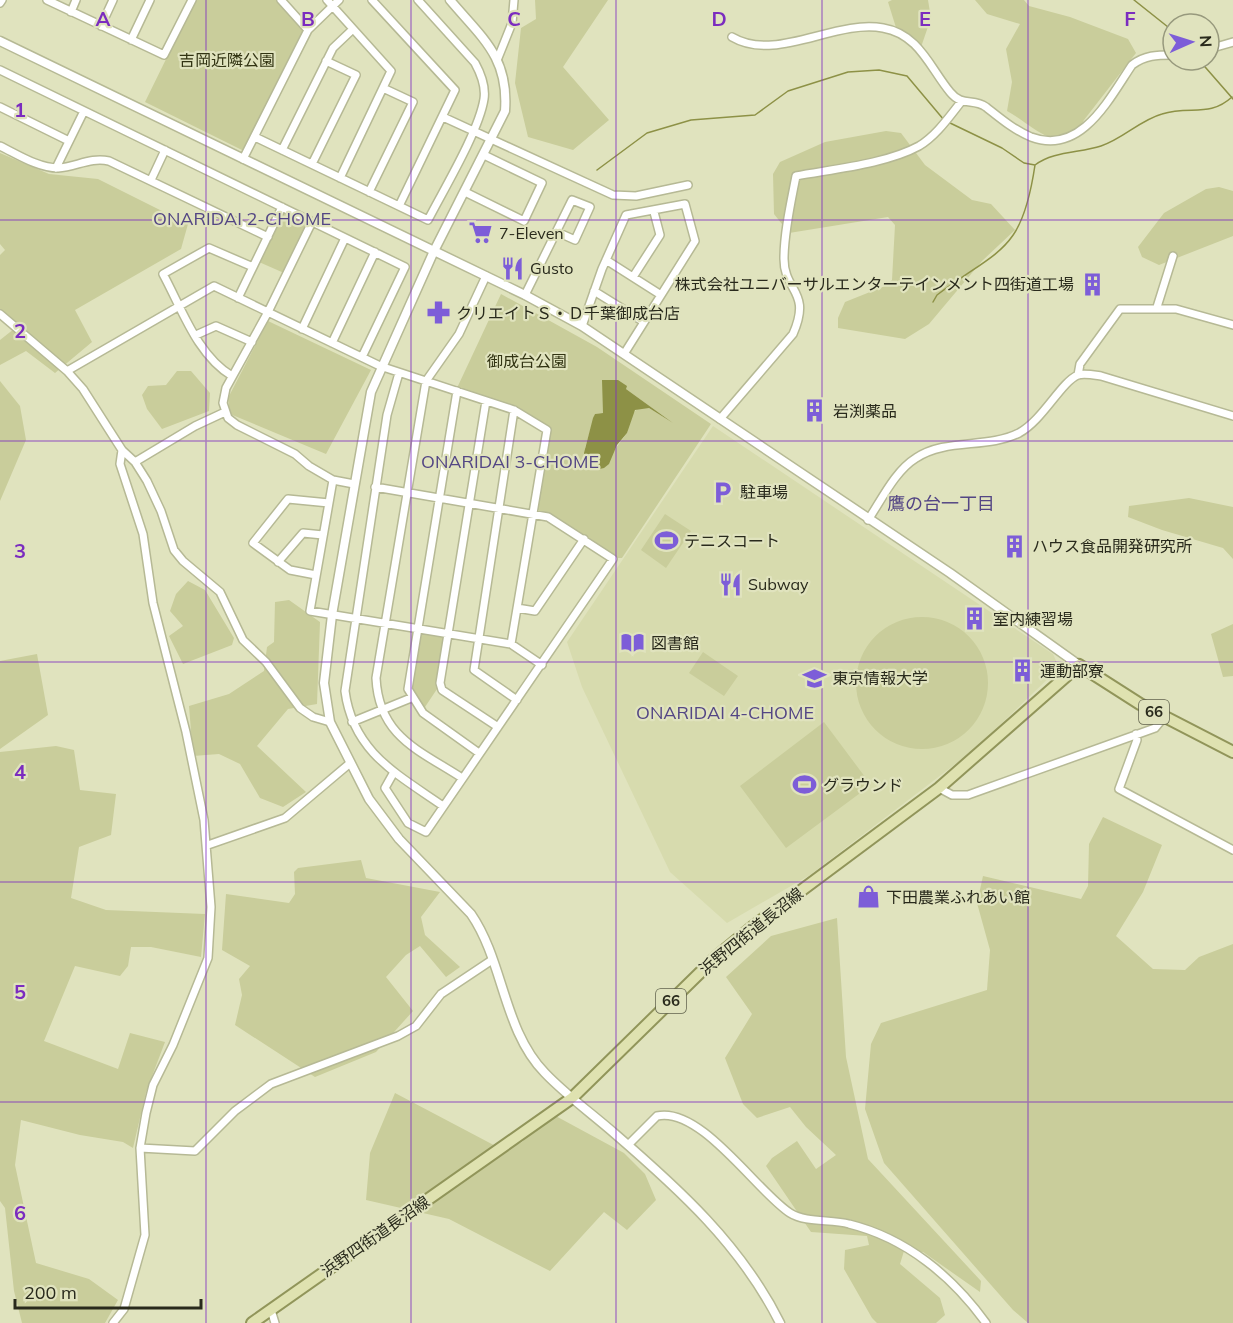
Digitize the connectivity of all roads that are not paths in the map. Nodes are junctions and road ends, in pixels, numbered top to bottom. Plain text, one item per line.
1 (47, 0) edge
2 (76, 0) edge
3 (113, 0) edge
4 (150, 0) edge
5 (192, 0) edge
6 (281, 0) edge
7 (339, 0) edge
8 (372, 0) edge
9 (418, 0) edge
10 (450, 0) edge
11 (514, 0) edge
12 (329, 3) edge
13 (71, 12) junction
14 (101, 26) junction
15 (353, 29) junction
16 (308, 30) junction
17 (732, 37) dead end
18 (131, 40) junction
19 (0, 42) edge
20 (1161, 55) edge
21 (498, 58) junction
22 (326, 61) junction
23 (0, 70) edge
24 (383, 88) junction
25 (961, 102) junction
26 (0, 107) edge
27 (84, 111) junction
28 (443, 117) junction
29 (472, 131) junction
30 (255, 137) junction
31 (492, 140) junction
32 (69, 141) junction
33 (0, 146) edge
34 (165, 150) junction
35 (282, 150) junction
36 (484, 155) junction
37 (243, 159) junction
38 (312, 164) junction
39 (56, 168) junction
40 (340, 178) junction
41 (151, 180) junction
42 (688, 185) dead end
43 (369, 192) junction
44 (465, 192) junction
45 (399, 206) junction
46 (282, 207) junction
47 (654, 212) junction
48 (312, 222) junction
49 (557, 232) junction
50 (268, 237) junction
51 (345, 238) junction
52 (434, 251) junction
53 (375, 252) junction
54 (1173, 256) dead end
55 (606, 260) junction
56 (253, 267) junction
57 (486, 276) junction
58 (633, 277) junction
59 (594, 291) junction
60 (525, 295) junction
61 (661, 295) junction
62 (238, 298) junction
63 (179, 304) junction
64 (1157, 307) junction
65 (268, 312) junction
66 (0, 314) edge
67 (644, 322) junction
68 (1233, 325) edge
69 (582, 326) junction
70 (302, 329) junction
71 (196, 335) junction
72 (252, 342) junction
73 (332, 343) junction
74 (624, 354) junction
75 (362, 357) junction
76 (380, 366) junction
77 (67, 371) junction
78 (399, 373) junction
79 (1078, 375) junction
80 (232, 376) junction
81 (426, 381) junction
82 (457, 391) junction
83 (486, 401) junction
84 (514, 410) junction
85 (225, 412) junction
86 (1233, 416) edge
87 (720, 419) junction
88 (122, 450) junction
89 (135, 462) junction
90 (333, 480) junction
91 (354, 484) junction
92 (375, 487) junction
93 (407, 492) junction
94 (438, 497) junction
95 (469, 502) junction
96 (329, 503) junction
97 (498, 507) junction
98 (532, 512) junction
99 (868, 520) junction
100 (323, 536) junction
101 (584, 539) junction
102 (278, 562) junction
103 (316, 575) junction
104 (517, 608) junction
105 (332, 615) junction
106 (354, 618) junction
107 (385, 623) junction
108 (416, 628) junction
109 (448, 634) junction
110 (477, 638) junction
111 (511, 644) junction
112 (1079, 664) junction
113 (542, 665) junction
114 (411, 698) junction
115 (517, 700) junction
116 (381, 709) junction
117 (1164, 717) junction
118 (330, 722) junction
119 (352, 722) junction
120 (498, 728) junction
121 (1136, 734) junction
122 (1233, 752) edge
123 (479, 753) junction
124 (349, 764) junction
125 (394, 771) junction
126 (462, 778) junction
127 (939, 788) junction
128 (443, 806) junction
129 (208, 845) junction
130 (1233, 850) edge
131 (492, 960) junction
132 (572, 1098) junction
133 (628, 1145) junction
134 (140, 1148) junction
135 (271, 1310) junction
136 (113, 1323) edge
137 (252, 1323) edge
138 (275, 1323) edge
139 (780, 1323) edge
140 (986, 1323) edge

1 - 13 street
2 - 13 street
3 - 14 street
4 - 18 street
5 - 18 street
6 - 16 street
7 - 12 street
8 - 28 street
9 - 29 street
10 - 21 street
11 - 21 street
12 - 15 street
12 - 16 street
13 - 14 street
14 - 18 street
15 - 22 street
15 - 24 street
16 - 30 street
17 - 25 street
19 - 37 street
20 - 25 street
21 - 31 street
22 - 35 street
22 - 38 street
23 - 27 street
24 - 40 street
24 - 43 street
25 - 87 street
26 - 32 street
27 - 32 street
27 - 34 street
28 - 29 street
28 - 45 street
29 - 31 street
29 - 45 street
30 - 35 street
30 - 37 street
31 - 36 street
31 - 42 street
32 - 39 street
33 - 39 street
34 - 41 street
34 - 46 street
35 - 38 street
36 - 44 street
36 - 44 street
37 - 52 street
38 - 40 street
39 - 41 street
40 - 43 street
41 - 50 street
43 - 45 street
44 - 52 street
46 - 48 street
46 - 50 street
47 - 55 street
47 - 58 street
47 - 61 street
48 - 51 street
48 - 65 street
49 - 49 street
49 - 60 street
50 - 56 street
51 - 53 street
51 - 70 street
52 - 57 street
52 - 76 street
53 - 73 street
53 - 75 street
54 - 64 street
55 - 58 street
55 - 59 street
56 - 62 street
56 - 63 street
57 - 60 street
57 - 81 street
58 - 61 street
59 - 67 street
59 - 69 street
60 - 69 street
61 - 67 street
62 - 63 street
62 - 65 street
63 - 71 street
63 - 77 street
64 - 68 street
64 - 79 street
65 - 70 street
65 - 72 street
66 - 77 street
67 - 74 street
69 - 74 street
70 - 73 street
71 - 72 street
71 - 80 street
72 - 80 street
73 - 75 street
74 - 87 street
75 - 76 street
76 - 78 street
76 - 91 street
77 - 88 street
78 - 81 street
78 - 92 street
79 - 86 street
79 - 99 street
80 - 85 street
81 - 82 street
81 - 93 street
82 - 83 street
82 - 94 street
83 - 84 street
83 - 95 street
84 - 97 street
84 - 98 street
85 - 89 street
85 - 90 street
87 - 99 street
88 - 89 street
88 - 129 street
89 - 118 street
90 - 91 street
90 - 96 street
91 - 105 street
92 - 93 street
92 - 106 street
93 - 94 street
93 - 107 street
94 - 95 street
94 - 108 street
95 - 97 street
95 - 109 street
96 - 100 street
96 - 102 street
97 - 98 street
97 - 110 street
98 - 101 street
98 - 104 street
99 - 112 street
100 - 102 street
100 - 103 street
101 - 104 street
101 - 113 street
102 - 103 street
103 - 105 street
104 - 111 street
105 - 106 street
105 - 118 street
106 - 107 street
106 - 119 street
107 - 108 street
107 - 116 street
108 - 109 street
108 - 114 street
109 - 110 street
109 - 120 street
110 - 111 street
110 - 115 street
111 - 113 street
112 - 117 main road, 66
112 - 127 main road, 浜野四街道長沼線 / 66
113 - 115 street
114 - 116 street
114 - 123 street
115 - 120 street
116 - 119 street
116 - 126 street
117 - 121 street
117 - 122 main road, 66
118 - 124 street
119 - 125 street
120 - 123 street
121 - 127 street
121 - 130 street
123 - 126 street
124 - 129 street
124 - 131 street
125 - 128 street
125 - 128 street
126 - 128 street
127 - 132 main road, 浜野四街道長沼線 / 66
129 - 134 street
131 - 132 street
131 - 134 street
132 - 133 street
132 - 135 main road, 浜野四街道長沼線 / 66
133 - 139 street
133 - 140 street
134 - 136 street
135 - 137 main road, 浜野四街道長沼線 / 66
135 - 138 street

